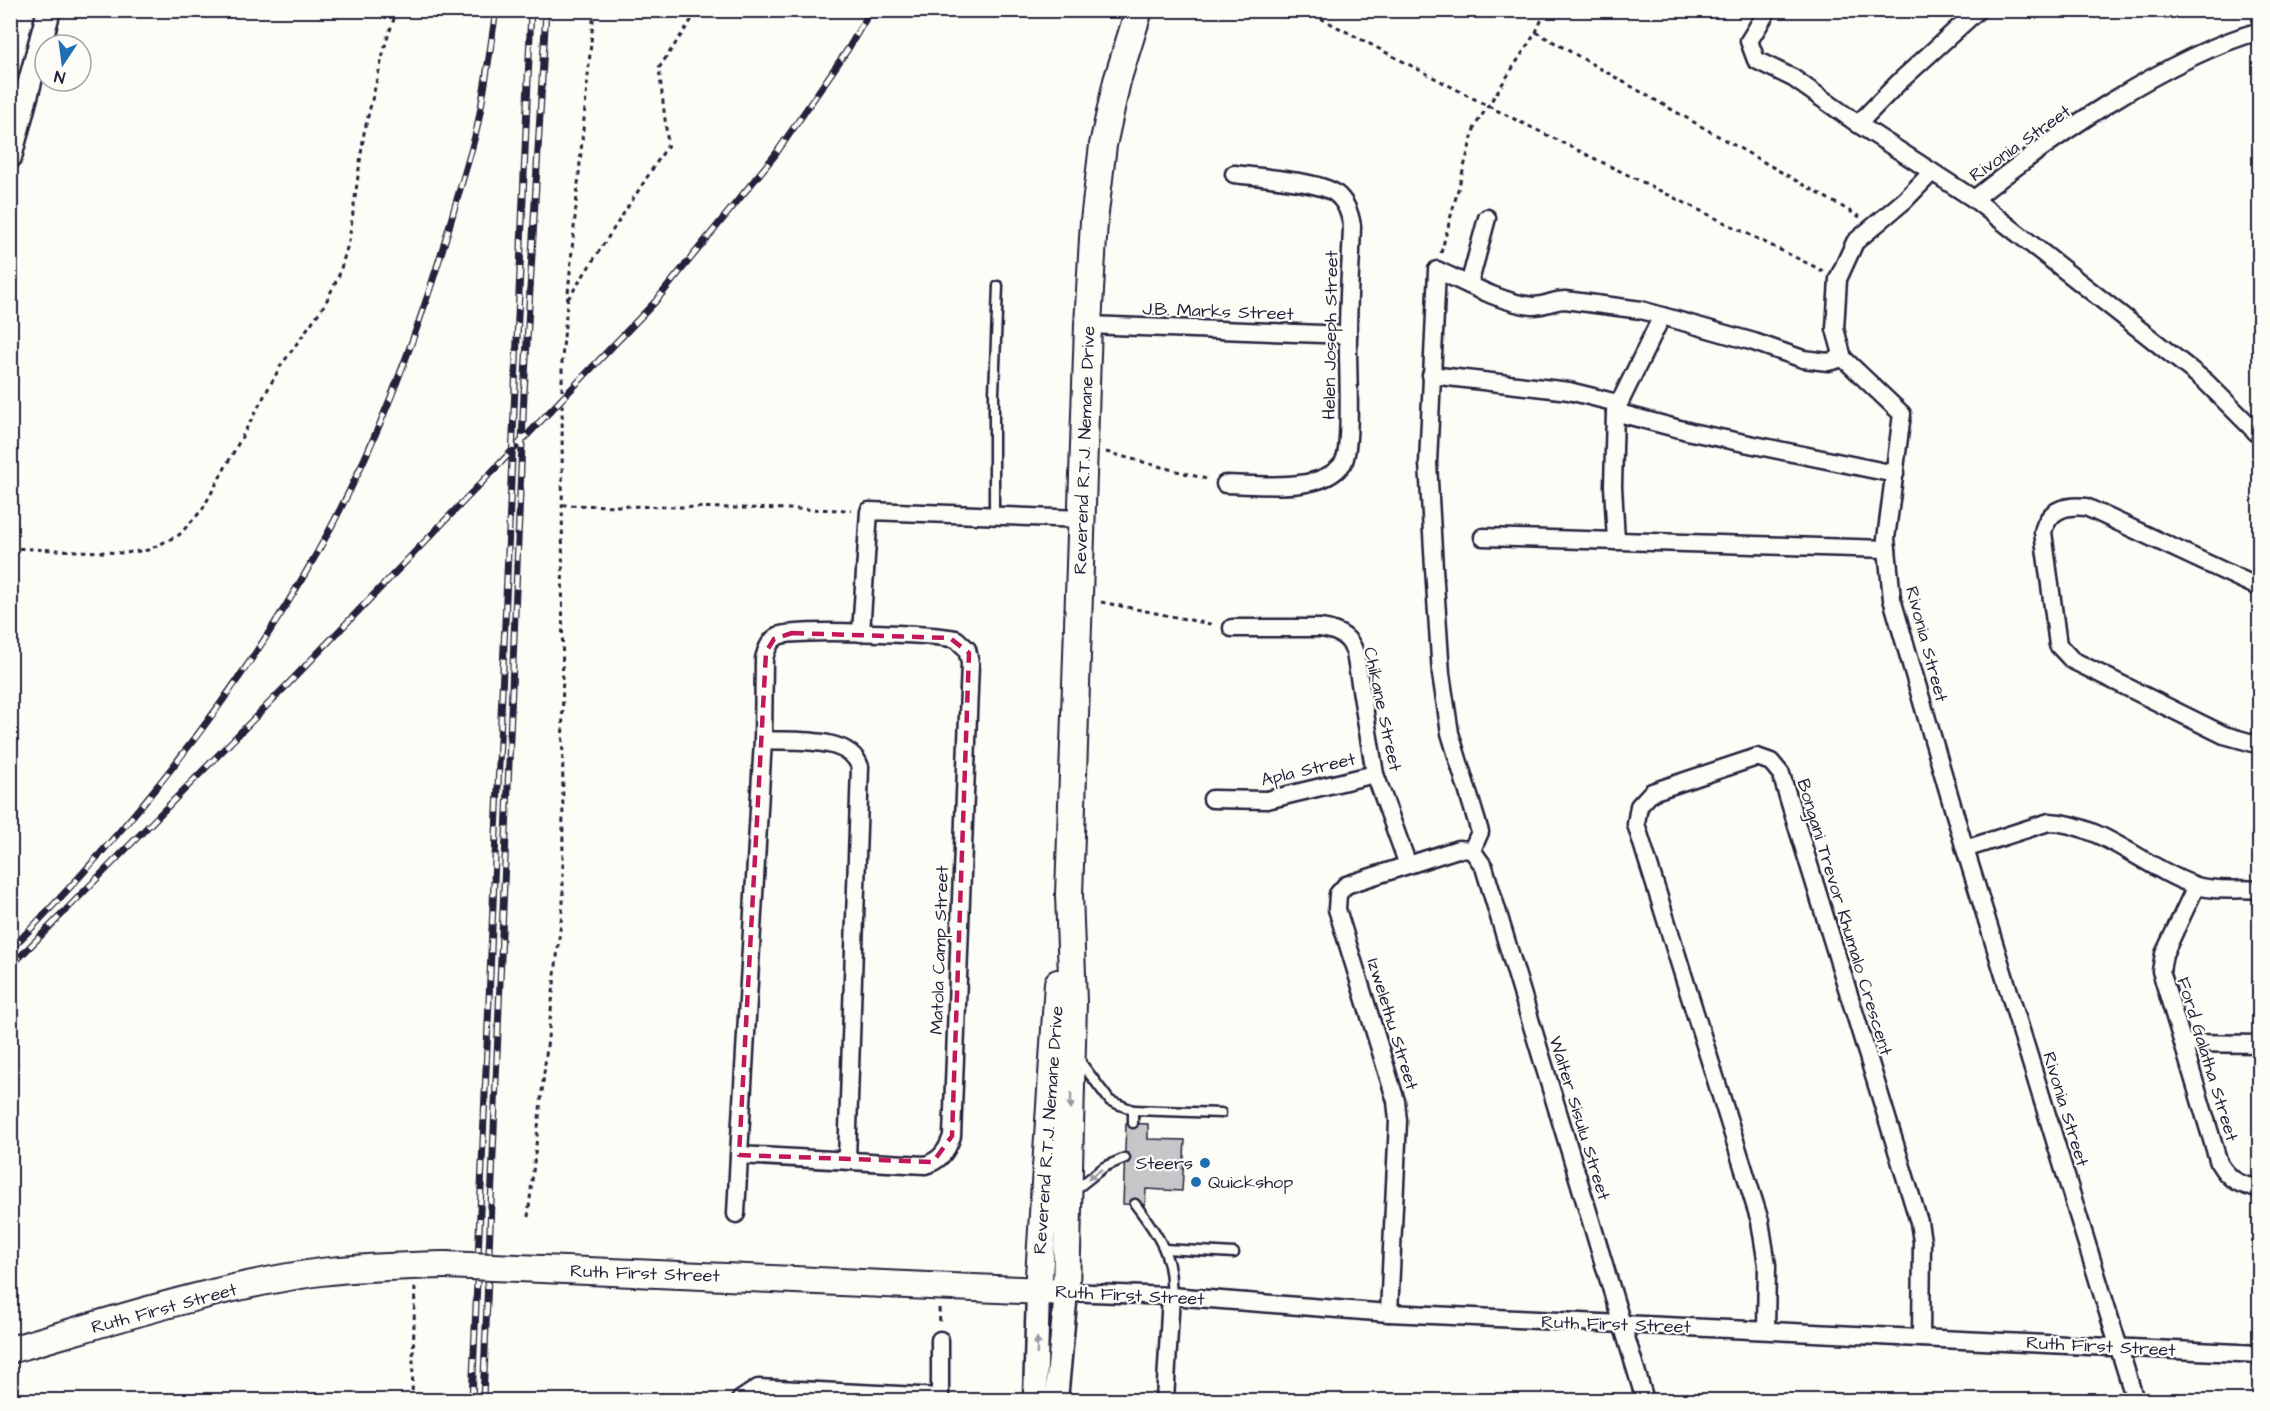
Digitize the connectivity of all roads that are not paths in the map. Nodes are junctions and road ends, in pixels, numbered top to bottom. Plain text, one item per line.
1 (49, 10) edge
2 (1139, 10) edge
3 (1768, 10) edge
4 (1978, 10) edge
5 (2259, 31) edge
6 (1858, 124) junction
7 (10, 157) edge
8 (1932, 172) junction
9 (1234, 174) dead end
10 (1974, 199) junction
11 (1487, 218) dead end
12 (1469, 285) junction
13 (998, 286) dead end
14 (1662, 316) junction
15 (1088, 325) junction
16 (1348, 335) junction
17 (1843, 358) junction
18 (1431, 375) junction
19 (1616, 407) junction
20 (2259, 436) edge
21 (1895, 474) junction
22 (1225, 484) road end
23 (994, 515) junction
24 (1083, 519) junction
25 (1483, 537) dead end
26 (1616, 541) junction
27 (1887, 549) junction
28 (2259, 588) edge
29 (1232, 628) road end
30 (861, 633) junction
31 (763, 740) junction
32 (2259, 745) edge
33 (1375, 774) junction
34 (1212, 799) dead end
35 (1965, 849) junction
36 (1472, 850) junction
37 (1408, 865) junction
38 (2196, 886) junction
39 (2259, 890) edge
40 (1069, 895) junction
41 (2185, 1042) junction
42 (2259, 1044) edge
43 (1072, 1050) junction
44 (1133, 1110) junction
45 (1221, 1113) dead end
46 (1133, 1123) dead end
47 (739, 1155) junction
48 (1125, 1158) dead end
49 (847, 1160) junction
50 (2259, 1188) edge
51 (1068, 1195) junction
52 (1135, 1204) dead end
53 (736, 1214) dead end
54 (1165, 1249) junction
55 (1234, 1253) dead end
56 (1038, 1291) junction
57 (1066, 1292) junction
58 (1171, 1296) junction
59 (1389, 1313) junction
60 (1622, 1324) junction
61 (1766, 1330) junction
62 (1921, 1337) junction
63 (940, 1340) road end
64 (2118, 1347) junction
65 (10, 1350) edge
66 (2259, 1354) edge
67 (837, 1396) edge
68 (940, 1399) edge
69 (740, 1401) edge
70 (1035, 1401) edge
71 (1056, 1401) edge
72 (1166, 1401) edge
73 (1645, 1401) edge
74 (2135, 1401) edge

1 - 7 street
2 - 15 main road, Reverend R.T.J. Nemane Drive
3 - 6 street, Rivonia Street
4 - 6 street
5 - 10 street, Rivonia Street
6 - 8 street, Rivonia Street
8 - 10 street, Rivonia Street
8 - 17 street
9 - 16 street, Helen Joseph Street
10 - 20 street
11 - 12 street
12 - 14 street
12 - 18 street
13 - 23 lane
14 - 17 street
14 - 19 street
15 - 16 street, J.B. Marks Street
15 - 24 main road, Reverend R.T.J. Nemane Drive
16 - 22 street, Helen Joseph Street
17 - 21 street, Rivonia Street
18 - 19 street
18 - 36 street
19 - 21 street
19 - 26 street
21 - 27 street, Rivonia Street
23 - 24 street
23 - 30 street
24 - 40 main road, Reverend R.T.J. Nemane Drive
25 - 26 street
26 - 27 street
27 - 35 street, Rivonia Street
28 - 32 street
29 - 33 street, Chikane Street
30 - 31 street
30 - 49 street, Matola Camp Street
31 - 47 street
31 - 49 street
33 - 34 street, Apla Street
33 - 37 street, Chikane Street
35 - 38 street
35 - 64 street, Rivonia Street
36 - 37 street, Izwelethu Street
36 - 60 street, Walter Sisulu Street
37 - 59 street, Izwelethu Street
38 - 39 street
38 - 41 street, Ford Galatha Street
40 - 43 main road, Reverend R.T.J. Nemane Drive
40 - 56 main road, Reverend R.T.J. Nemane Drive
41 - 42 street
41 - 50 street, Ford Galatha Street
43 - 44 lane
43 -> 51 main road, Reverend R.T.J. Nemane Drive
44 - 45 lane
44 - 46 lane
47 - 49 street, Matola Camp Street
47 - 53 street
48 -> 51 lane
51 - 57 main road, Reverend R.T.J. Nemane Drive
52 - 54 lane
54 - 55 lane
54 - 58 lane
56 - 57 main road, Ruth First Street
56 - 65 main road, Ruth First Street, bridge
70 -> 56 street, Reverend R.T.J. Nemane Drive
57 - 58 street, Ruth First Street
57 - 71 street, Reverend R.T.J. Nemane Drive
58 - 59 street, Ruth First Street
58 - 72 street
59 - 60 street, Ruth First Street
60 - 61 street, Ruth First Street
60 - 73 street, Walter Sisulu Street
61 - 62 street, Ruth First Street
61 - 62 street, Bongani Trevor Khumalo Crescent
62 - 64 street, Ruth First Street
63 - 68 street
64 - 66 street, Ruth First Street
64 - 74 street, Rivonia Street
67 - 68 street
67 - 69 street

